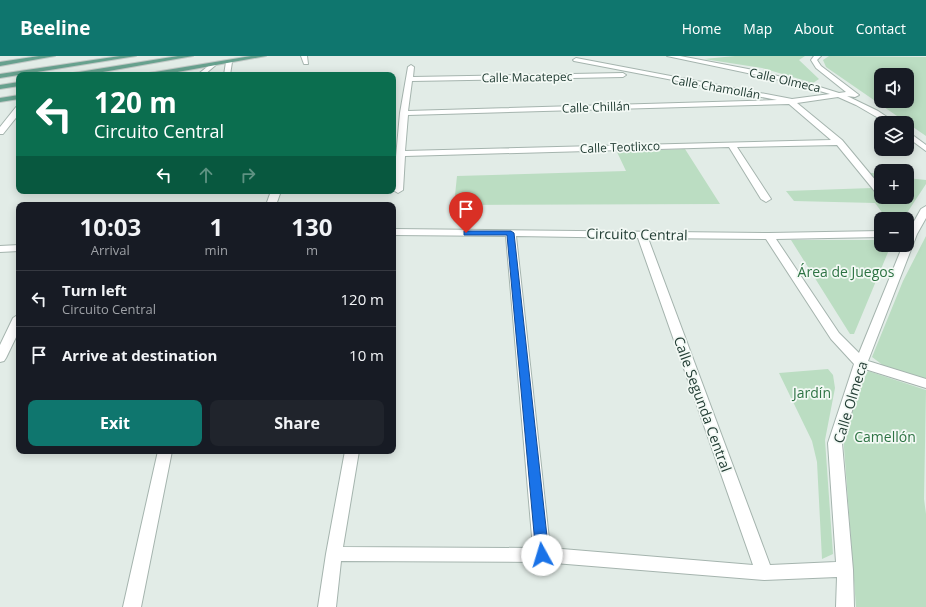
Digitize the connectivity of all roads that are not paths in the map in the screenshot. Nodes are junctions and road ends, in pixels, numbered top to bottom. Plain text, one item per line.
1 (52, 56) edge
2 (133, 56) edge
3 (190, 56) edge
4 (262, 56) edge
5 (671, 56) edge
6 (697, 56) edge
7 (818, 56) edge
8 (576, 60) dead end
9 (229, 62) junction
10 (0, 64) edge
11 (214, 64) junction
12 (411, 67) dead end
13 (27, 72) edge
14 (91, 72) edge
15 (175, 72) edge
16 (204, 72) edge
17 (227, 72) edge
18 (16, 74) edge
19 (644, 74) junction
20 (0, 76) edge
21 (410, 79) junction
22 (837, 81) junction
23 (16, 84) edge
24 (0, 87) edge
25 (823, 89) junction
26 (853, 93) junction
27 (839, 95) junction
28 (0, 96) edge
29 (16, 96) edge
30 (16, 97) edge
31 (0, 100) edge
32 (789, 100) junction
33 (873, 110) junction
34 (16, 113) edge
35 (404, 113) junction
36 (882, 116) edge
37 (0, 132) edge
38 (914, 135) edge
39 (914, 139) edge
40 (926, 139) edge
41 (839, 142) junction
42 (731, 144) junction
43 (926, 149) edge
44 (402, 154) junction
45 (874, 185) edge
46 (398, 190) dead end
47 (766, 199) dead end
48 (926, 209) edge
49 (914, 227) edge
50 (396, 232) edge
51 (511, 233) junction
52 (642, 234) junction
53 (874, 234) edge
54 (769, 236) junction
55 (16, 248) edge
56 (0, 249) edge
57 (902, 252) edge
58 (16, 324) edge
59 (0, 358) edge
60 (861, 363) junction
61 (926, 384) edge
62 (164, 454) edge
63 (351, 454) edge
64 (334, 554) junction
65 (542, 555) junction
66 (845, 570) junction
67 (764, 573) junction
68 (132, 607) edge
69 (327, 607) edge
70 (845, 607) edge

1 - 10 main road
2 - 13 main road
3 - 14 main road
4 - 9 main road
5 - 6 street
5 - 25 street, Calle Olmeca
7 - 22 street
8 - 19 street
9 - 11 main road
9 - 17 street
11 - 15 main road
11 - 16 street
12 - 21 street
18 - 20 main road
19 - 21 street, Calle Macatepec
19 - 32 street, Calle Chamollán
21 - 35 street
22 - 25 street, Calle Chillán
22 - 26 street
23 - 24 main road
25 - 27 street, Calle Olmeca
25 - 32 street, Calle Chillán
26 - 27 street, Calle Chillán
26 - 33 street
27 - 32 street, Calle Chillán
27 - 33 street, Calle Olmeca
28 - 29 main road
30 - 31 main road
32 - 35 street, Calle Chillán
32 - 41 street
33 - 36 street, Calle Olmeca
34 - 37 street
35 - 44 street
38 - 40 street
39 - 43 street
41 - 42 street, Calle Teotlixco
41 - 45 street
42 - 44 street, Calle Teotlixco
42 - 47 street
44 - 46 street
48 - 49 street, Calle Olmeca
50 - 51 street, Circuito Central
51 - 52 street, Circuito Central
51 - 65 street
52 - 54 street, Circuito Central
52 - 67 street, Calle Segunda Central
53 - 54 street, Circuito Central
54 - 60 street
55 - 56 street
57 - 60 street, Calle Olmeca
58 - 59 street
60 - 61 street
60 - 66 street, Calle Olmeca
62 - 68 street
63 - 64 street
64 - 65 street
64 - 69 street
65 - 67 street
66 - 67 street
66 - 70 street, Calle Olmeca

